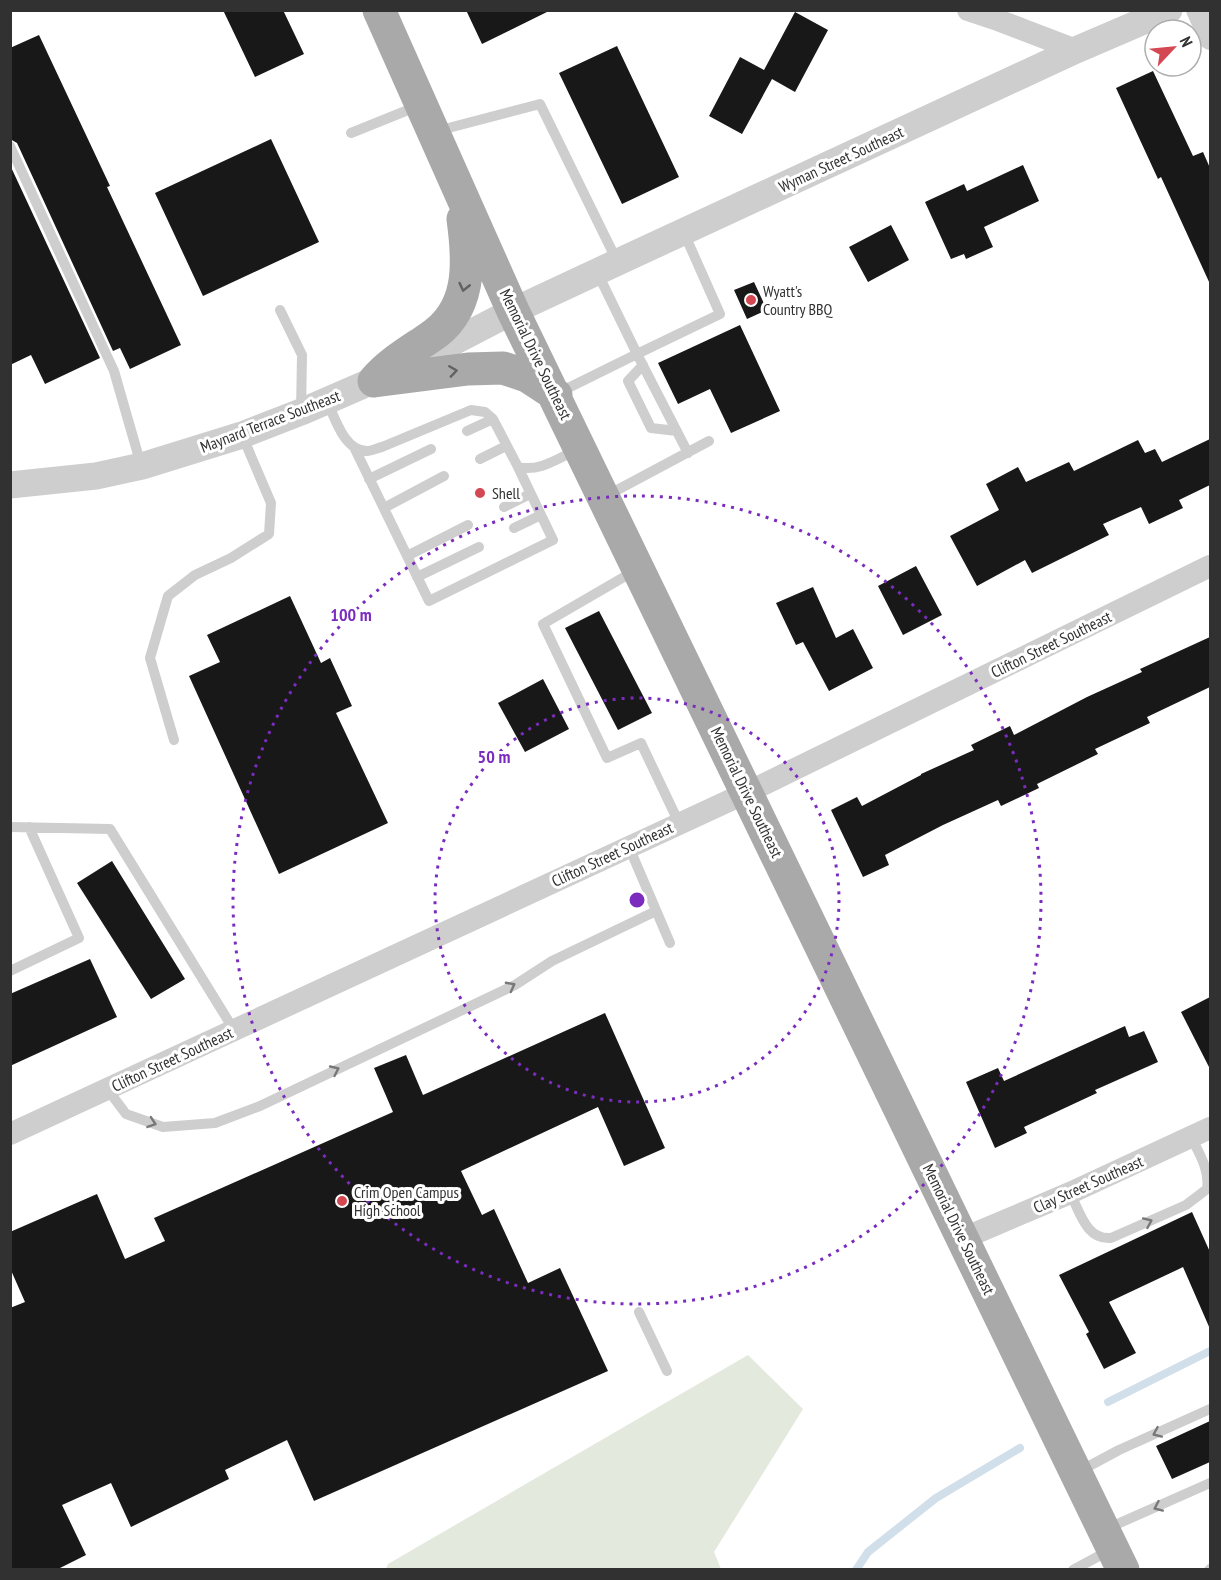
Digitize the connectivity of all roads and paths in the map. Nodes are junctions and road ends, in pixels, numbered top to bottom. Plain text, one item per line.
1 (379, 10) edge
2 (968, 10) edge
3 (1169, 10) edge
4 (1197, 10) edge
5 (1210, 39) edge
6 (1076, 50) junction
7 (428, 118) junction
8 (351, 133) dead end
9 (10, 146) edge
10 (458, 188) junction
11 (684, 232) junction
12 (608, 267) junction
13 (280, 310) dead end
14 (513, 310) junction
15 (637, 354) junction
16 (643, 365) junction
17 (374, 381) junction
18 (555, 395) junction
19 (327, 401) junction
20 (301, 412) junction
21 (493, 419) junction
22 (467, 431) dead end
23 (677, 431) junction
24 (242, 435) junction
25 (709, 441) dead end
26 (506, 446) junction
27 (354, 447) junction
28 (580, 448) junction
29 (431, 449) dead end
30 (688, 453) junction
31 (480, 459) dead end
32 (142, 466) junction
33 (518, 467) junction
34 (444, 476) dead end
35 (369, 479) junction
36 (10, 485) edge
37 (530, 494) junction
38 (603, 497) junction
39 (504, 507) dead end
40 (384, 508) junction
41 (541, 515) junction
42 (468, 525) dead end
43 (514, 528) dead end
44 (479, 547) dead end
45 (407, 556) junction
46 (1210, 566) edge
47 (639, 569) junction
48 (417, 577) junction
49 (174, 740) dead end
50 (748, 792) junction
51 (680, 823) junction
52 (10, 827) edge
53 (29, 827) junction
54 (628, 846) junction
55 (656, 911) junction
56 (670, 943) dead end
57 (10, 971) edge
58 (234, 1030) junction
59 (108, 1090) junction
60 (1201, 1133) edge
61 (10, 1134) edge
62 (1070, 1193) junction
63 (964, 1238) junction
64 (639, 1312) dead end
65 (667, 1371) dead end
66 (1210, 1409) edge
67 (1077, 1473) junction
68 (1210, 1484) edge
69 (1113, 1549) edge
70 (1073, 1569) edge

1 - 7 main road, Memorial Drive Southeast
2 - 6 street
3 - 6 street, Wyman Street Southeast
4 - 5 street
6 - 11 street, Wyman Street Southeast
7 - 8 lane
7 - 10 main road, Memorial Drive Southeast
7 - 12 lane
9 - 32 lane
10 - 14 main road, Memorial Drive Southeast
10 -> 17 main road
11 - 12 street, Wyman Street Southeast
11 - 15 lane
12 - 14 street, Wyman Street Southeast
12 - 15 lane
13 - 20 lane
14 - 17 street, Maynard Terrace Southeast
14 - 18 main road, Memorial Drive Southeast
15 - 16 lane
15 - 18 lane
16 - 23 lane
16 - 23 lane
17 -> 18 main road
17 - 19 street, Maynard Terrace Southeast
18 - 28 main road, Memorial Drive Southeast
19 - 20 street, Maynard Terrace Southeast
19 - 27 lane
20 - 24 street, Maynard Terrace Southeast
21 - 22 lane
21 - 26 lane
21 - 27 lane
23 - 30 lane
24 - 32 street, Maynard Terrace Southeast
24 - 49 lane
25 - 30 lane
26 - 31 lane
26 - 33 lane
27 - 35 lane
28 - 33 lane
28 - 38 main road, Memorial Drive Southeast
29 - 35 lane
30 - 38 lane
32 - 36 street, Maynard Terrace Southeast
33 - 37 lane
34 - 40 lane
35 - 40 lane
37 - 39 lane
37 - 41 lane
38 - 47 main road, Memorial Drive Southeast
40 - 45 lane
41 - 43 lane
41 - 48 lane
42 - 45 lane
44 - 48 lane
45 - 48 lane
46 - 50 street, Clifton Street Southeast
47 - 50 main road, Memorial Drive Southeast
47 - 51 lane
50 - 51 street, Clifton Street Southeast
50 - 63 main road, Memorial Drive Southeast
51 - 54 street, Clifton Street Southeast
52 - 53 lane
53 - 57 lane
53 - 58 lane
54 - 55 lane
54 - 58 street, Clifton Street Southeast
55 - 56 lane
59 -> 55 lane
58 - 59 street, Clifton Street Southeast
59 - 61 street, Clifton Street Southeast
60 - 62 street, Clay Street Southeast
62 -> 60 lane
62 - 63 street, Clay Street Southeast
63 - 67 main road, Memorial Drive Southeast
64 - 65 lane
66 -> 67 lane
67 - 69 main road, Memorial Drive Southeast
68 -> 69 lane
69 - 70 lane

